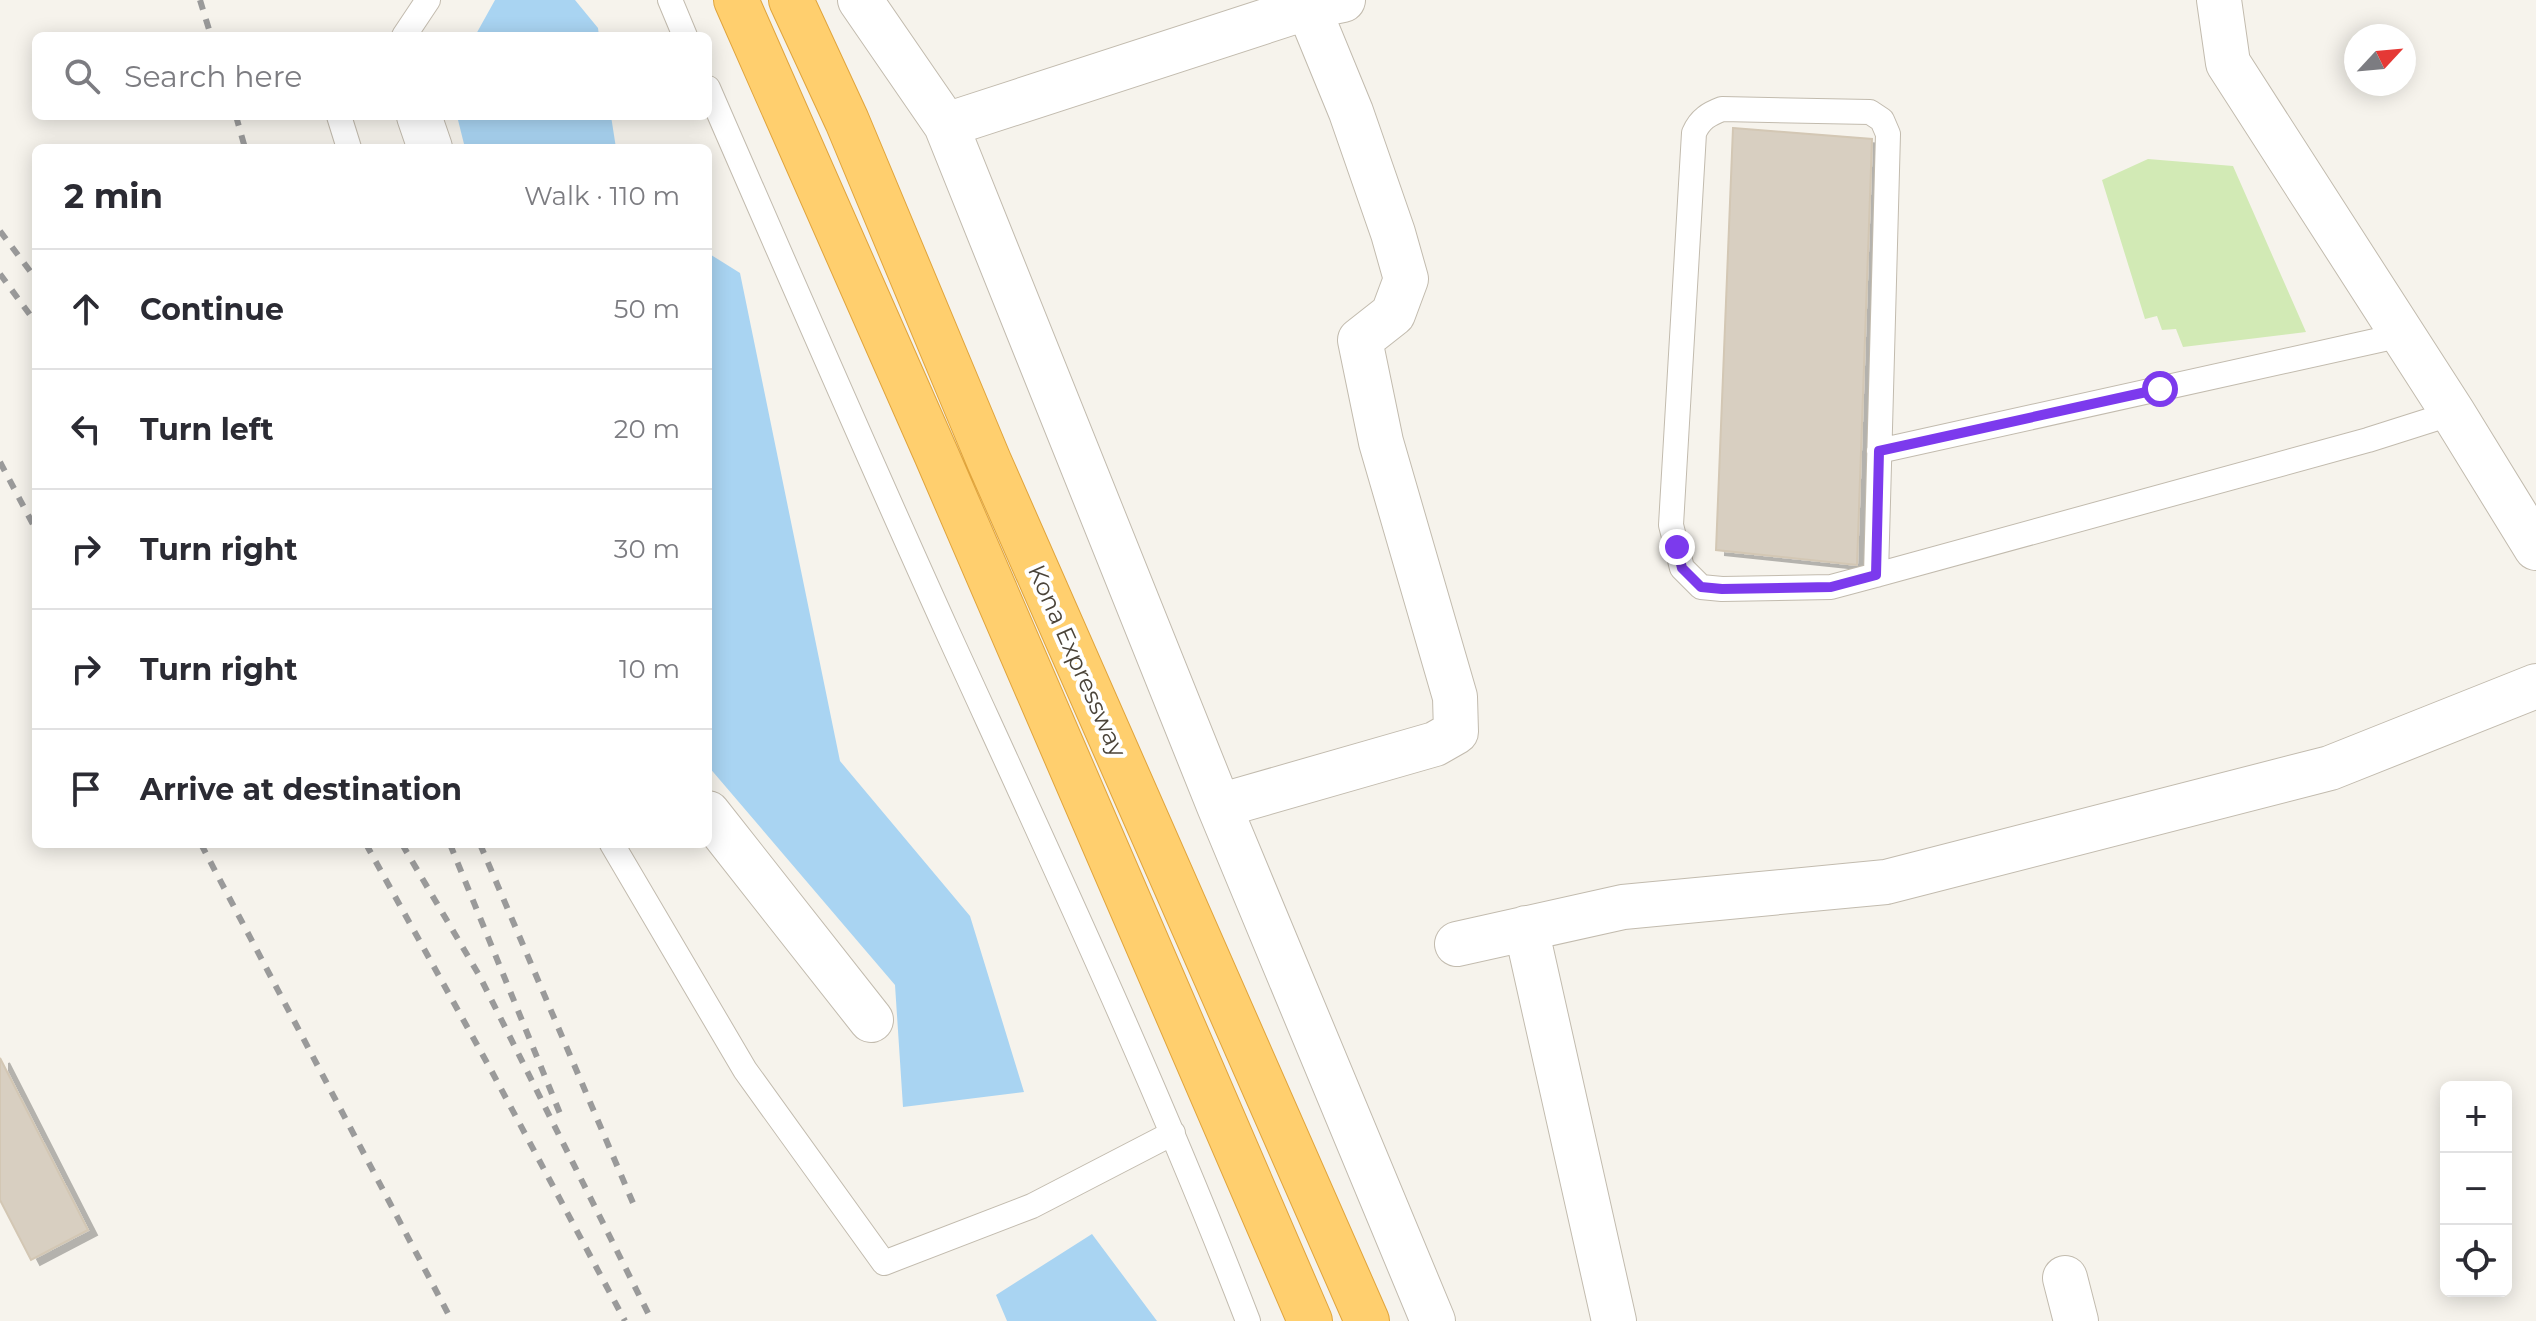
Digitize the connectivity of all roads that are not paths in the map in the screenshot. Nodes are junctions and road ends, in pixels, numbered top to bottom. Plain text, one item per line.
1 (428, 0) edge
2 (670, 0) edge
3 (736, 0) edge
4 (791, 0) edge
5 (860, 0) edge
6 (2219, 0) edge
7 (1319, 2) edge
8 (407, 32) edge
9 (683, 32) edge
10 (712, 97) edge
11 (340, 120) edge
12 (420, 120) edge
13 (946, 125) junction
14 (348, 144) edge
15 (429, 144) edge
16 (2402, 335) junction
17 (2453, 413) junction
18 (1879, 451) junction
19 (2536, 548) edge
20 (1876, 575) junction
21 (2536, 686) edge
22 (1219, 806) junction
23 (712, 818) edge
24 (614, 848) edge
25 (1526, 928) junction
26 (1457, 944) dead end
27 (871, 1020) dead end
28 (1173, 1133) junction
29 (2065, 1278) dead end
30 (1248, 1321) edge
31 (1310, 1321) edge
32 (1367, 1321) edge
33 (1433, 1321) edge
34 (1614, 1321) edge
35 (2076, 1321) edge

1 - 8 lane
2 - 9 lane
3 - 31 highway, Kona Expressway
4 - 32 highway, Kona Expressway
5 - 13 street
6 - 16 street
7 - 13 street
7 - 22 street
10 - 28 lane
11 - 14 lane
12 - 15 street
13 - 22 street
16 - 17 street
16 - 18 lane
17 - 19 street
17 - 20 lane
18 - 20 lane
18 - 20 lane
21 - 25 street
22 - 33 street
23 - 27 street
24 - 28 lane
25 - 26 street
25 - 34 street
28 - 30 lane
29 - 35 street

